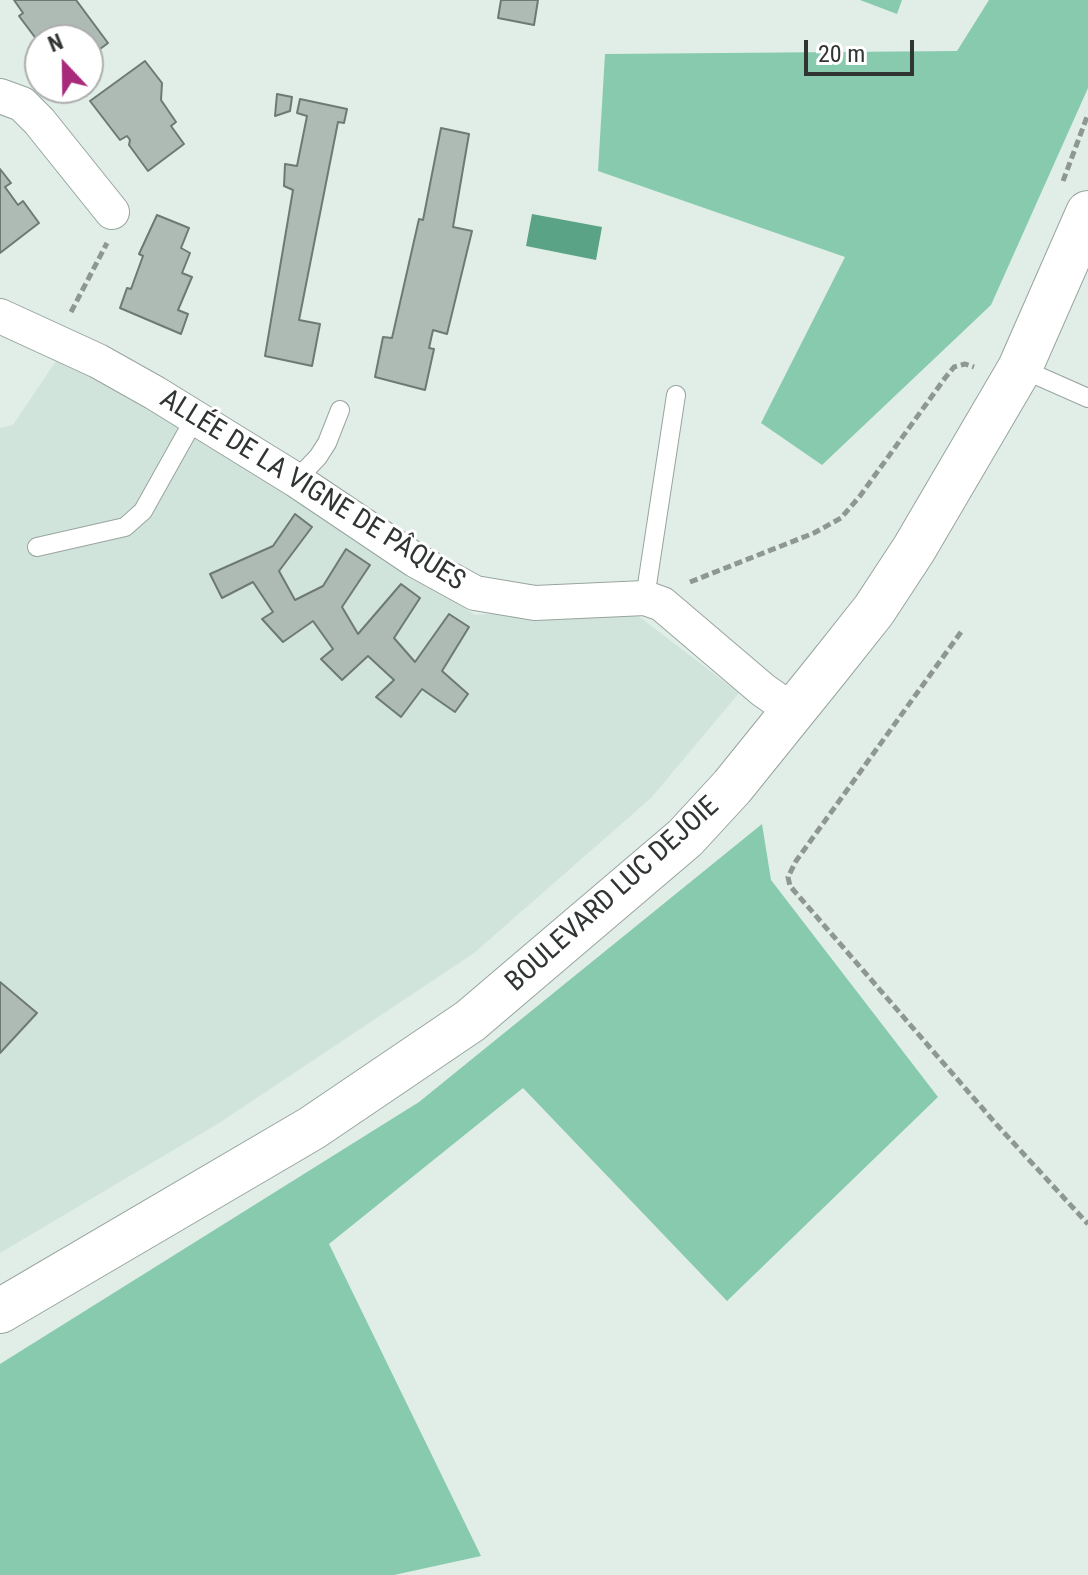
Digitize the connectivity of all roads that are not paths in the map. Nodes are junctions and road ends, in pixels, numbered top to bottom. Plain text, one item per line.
1 (0, 96) edge
2 (1073, 203) edge
3 (112, 212) road end
4 (0, 316) edge
5 (999, 364) junction
6 (676, 395) dead end
7 (1088, 398) edge
8 (340, 410) dead end
9 (195, 418) junction
10 (296, 480) junction
11 (37, 547) dead end
12 (654, 601) junction
13 (793, 711) junction
14 (0, 1311) edge

1 - 3 street
2 - 5 main road, BOULEVARD LUC DEJOIE
4 - 9 street, ALLÉE DE LA VIGNE DE PÂQUES
5 - 7 lane
5 - 13 main road, BOULEVARD LUC DEJOIE
6 - 12 lane
8 - 10 lane
9 - 10 street, ALLÉE DE LA VIGNE DE PÂQUES
9 - 11 lane
10 - 12 street, ALLÉE DE LA VIGNE DE PÂQUES
12 - 13 street
13 - 14 main road, BOULEVARD LUC DEJOIE

